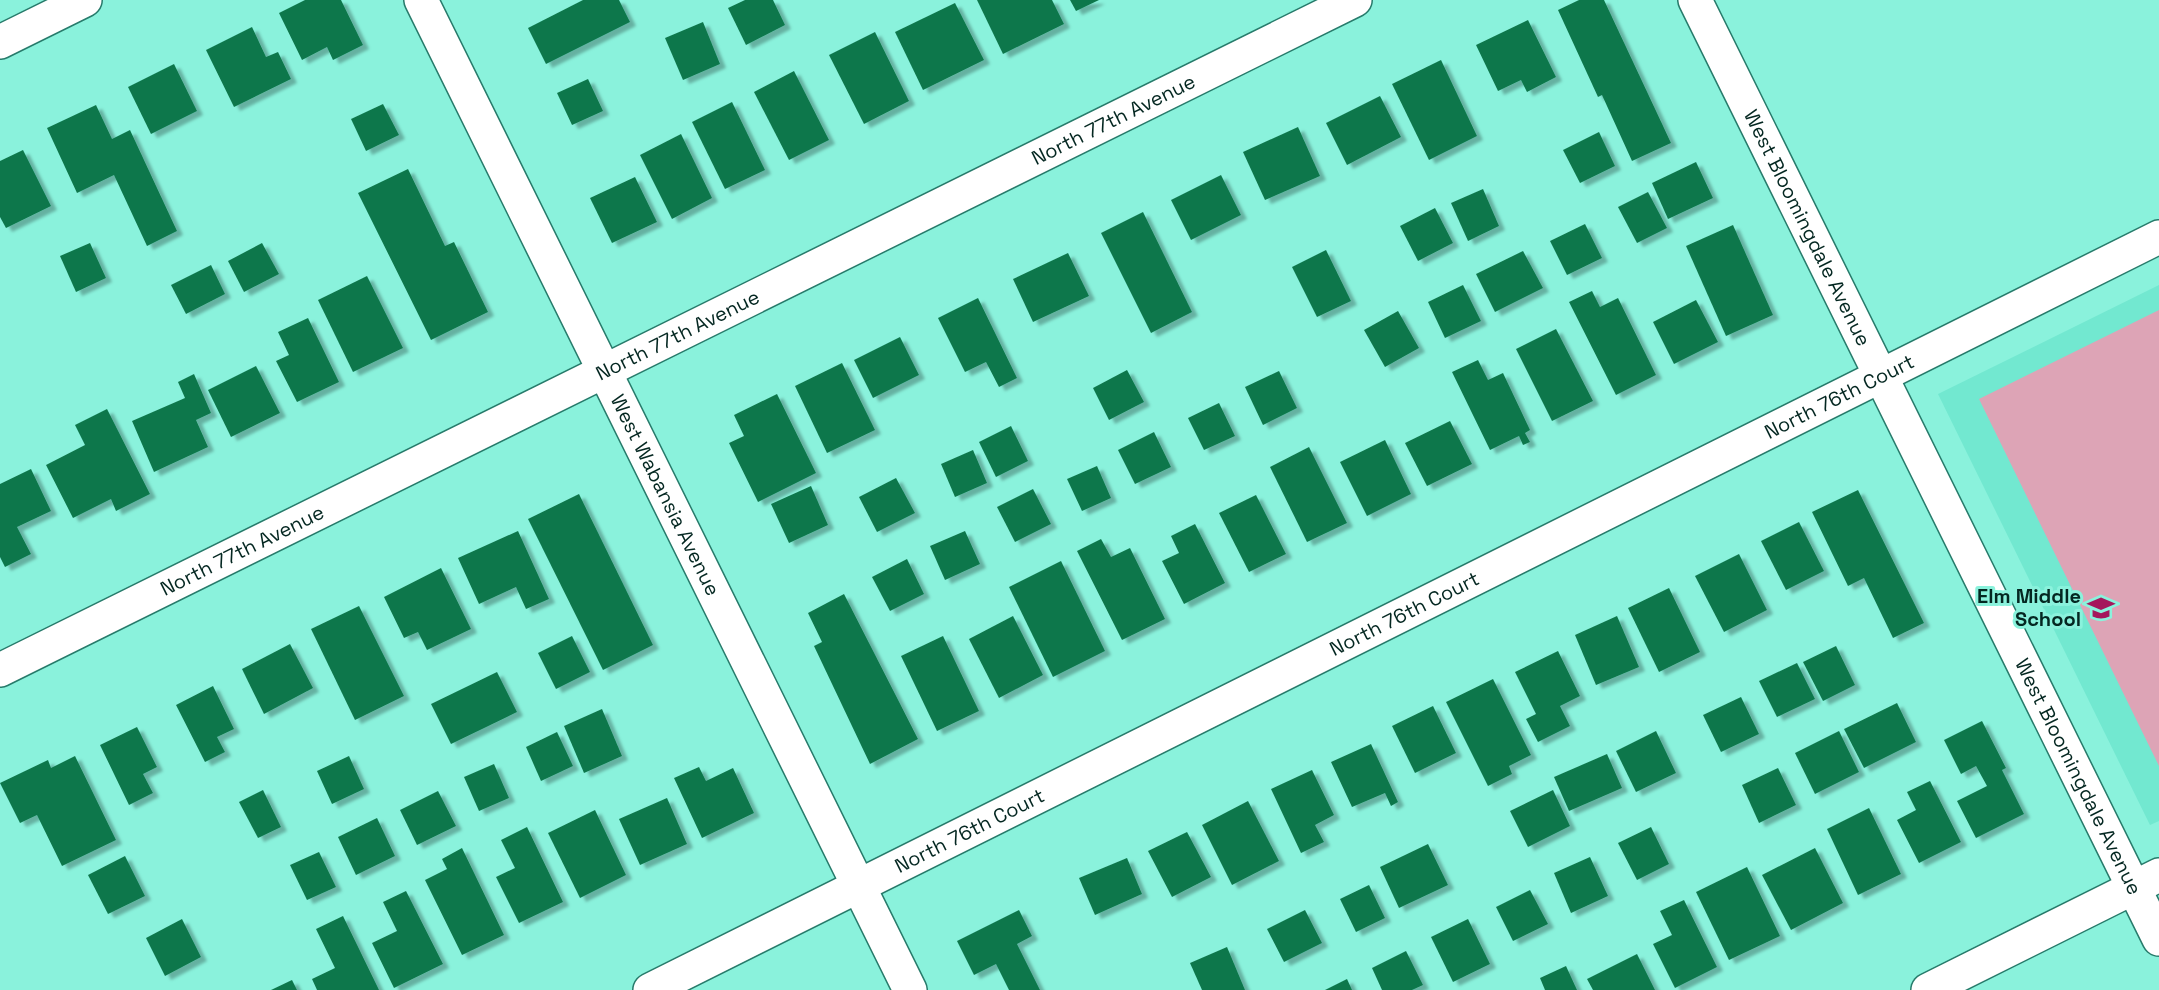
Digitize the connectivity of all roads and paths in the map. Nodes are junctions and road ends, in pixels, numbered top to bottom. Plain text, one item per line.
1 (85, 0) edge
2 (421, 0) edge
3 (1355, 0) edge
4 (1695, 0) edge
5 (0, 42) edge
6 (2159, 237) edge
7 (604, 371) junction
8 (1881, 377) junction
9 (0, 670) edge
10 (2146, 882) edge
11 (858, 886) junction
12 (2159, 939) edge
13 (650, 990) edge
14 (910, 990) edge
15 (1928, 990) edge

1 - 5 street
2 - 7 street, West Wabansia Avenue
3 - 7 street, North 77th Avenue
4 - 8 street, West Bloomingdale Avenue
6 - 8 street, North 76th Court
7 - 9 street, North 77th Avenue
7 - 11 street, West Wabansia Avenue
8 - 10 street, West Bloomingdale Avenue
8 - 11 street, North 76th Court
10 - 12 street, West Bloomingdale Avenue
10 - 15 street
11 - 13 street, North 76th Court
11 - 14 street, West Wabansia Avenue

